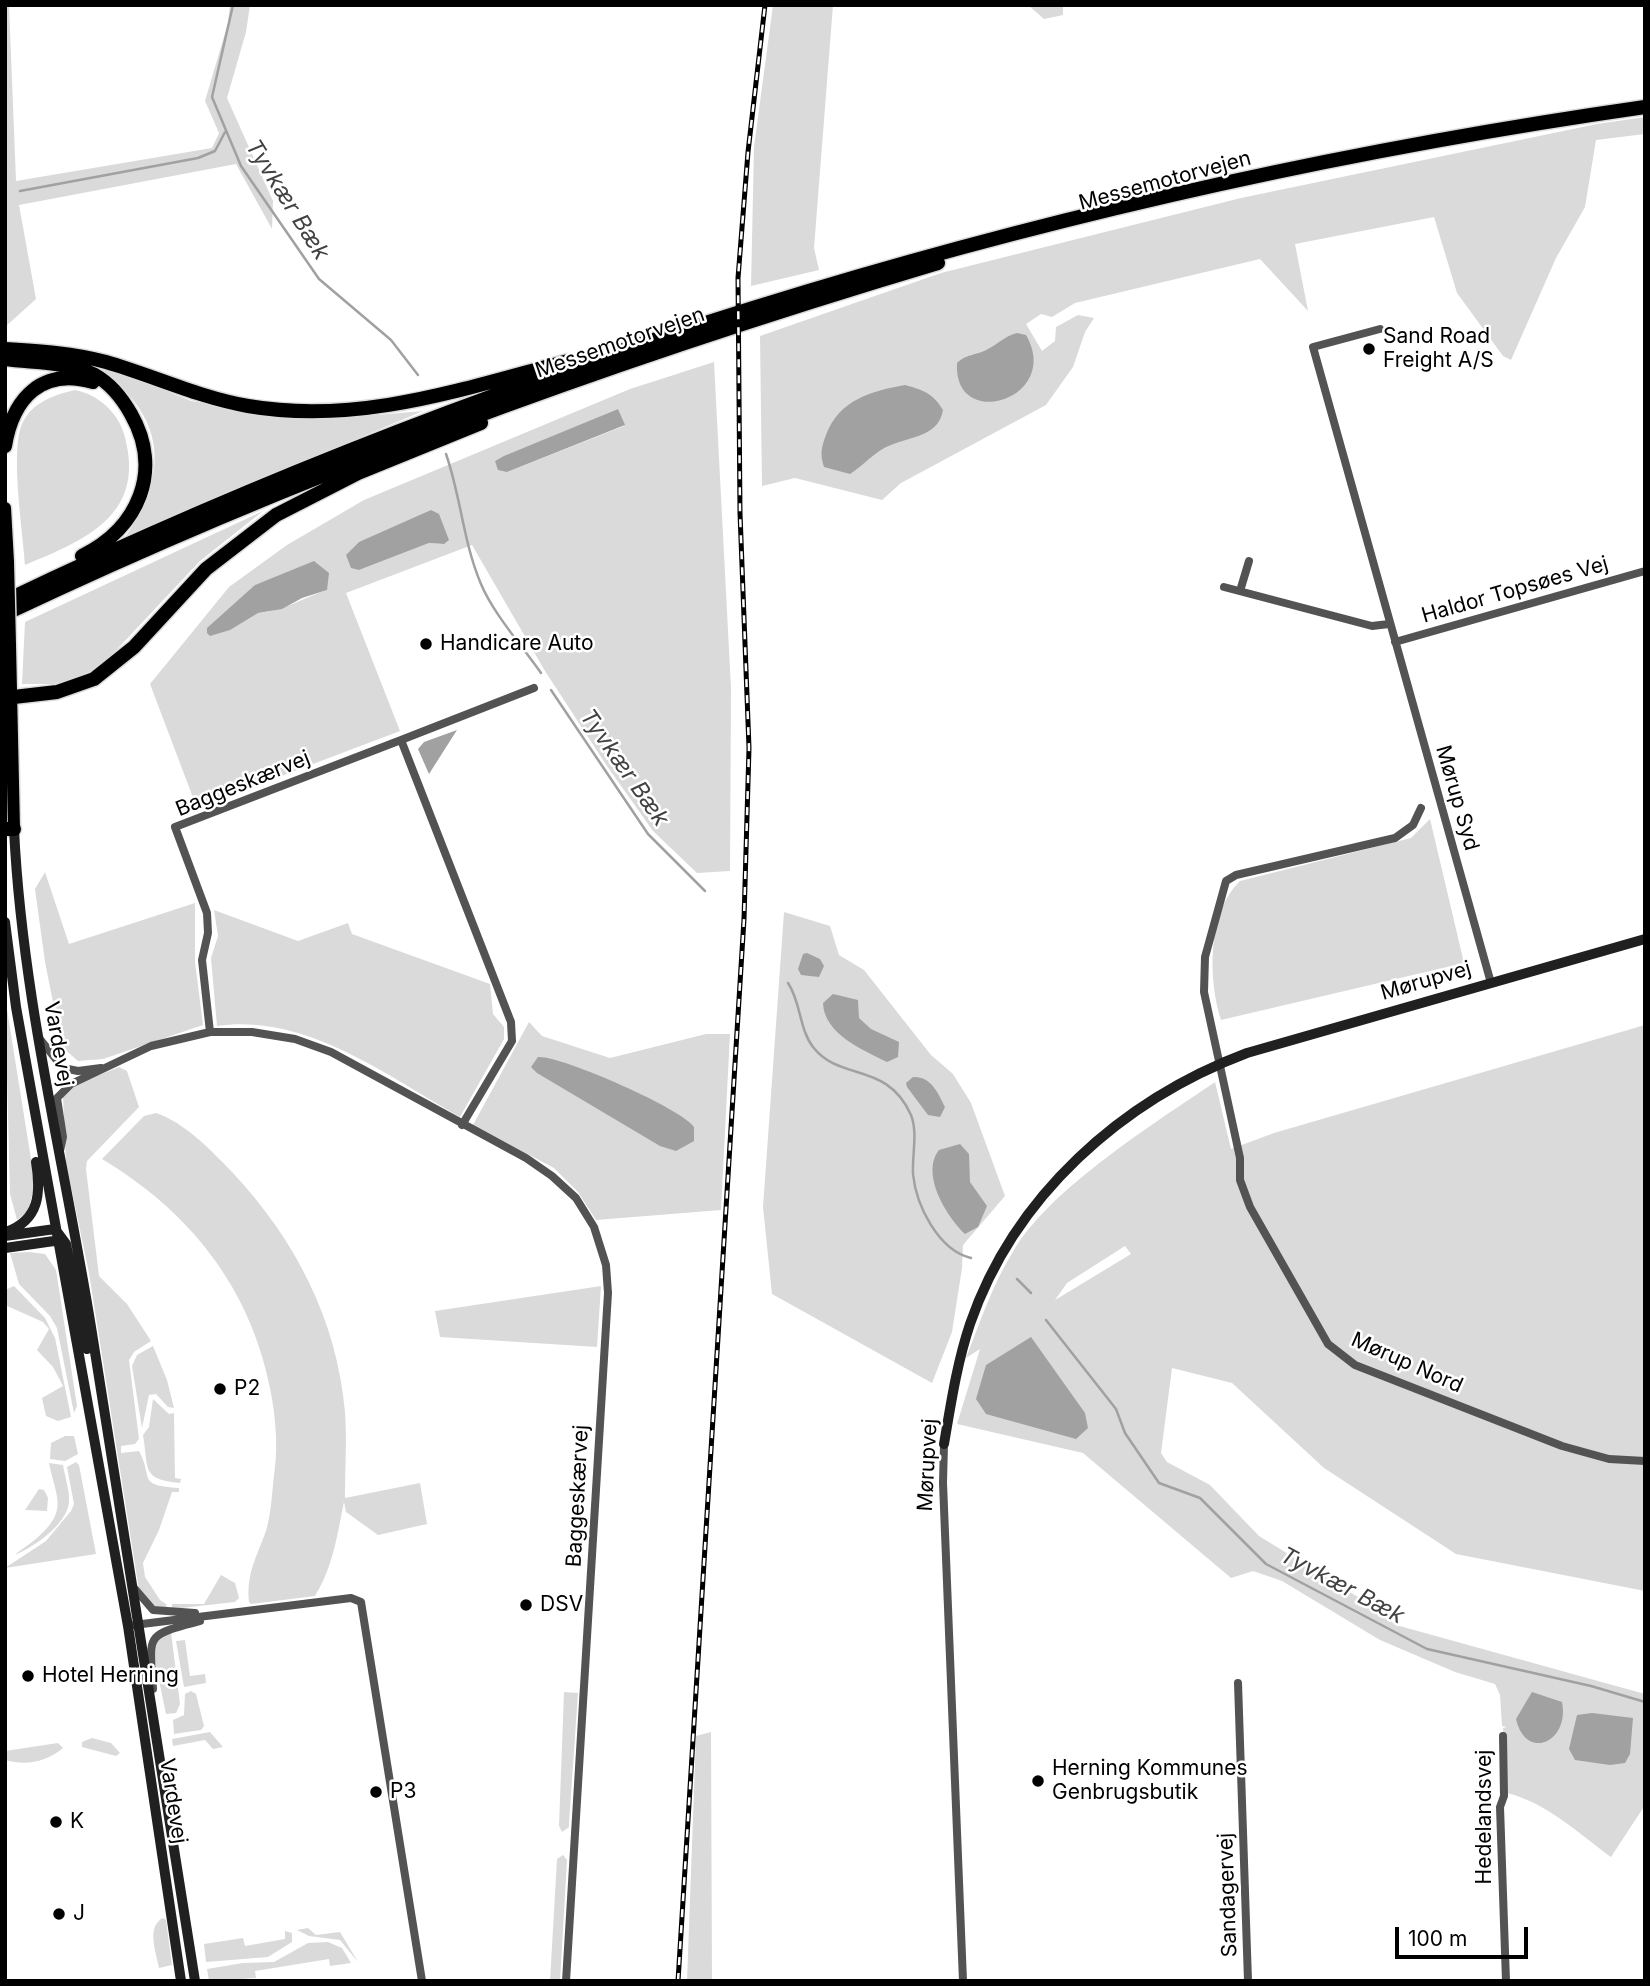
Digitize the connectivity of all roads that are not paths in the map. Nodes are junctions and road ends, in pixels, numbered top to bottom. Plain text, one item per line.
1 (1645, 107) edge
2 (1271, 175) junction
3 (1380, 328) dead end
4 (660, 337) junction
5 (5, 349) edge
6 (5, 359) edge
7 (627, 362) junction
8 (126, 404) junction
9 (5, 446) edge
10 (5, 508) edge
11 (138, 546) junction
12 (1250, 561) dead end
13 (1645, 571) edge
14 (1224, 587) dead end
15 (1240, 591) junction
16 (5, 593) edge
17 (5, 601) edge
18 (5, 614) edge
19 (1389, 624) junction
20 (1395, 642) junction
21 (534, 688) dead end
22 (8, 698) edge
23 (401, 740) junction
24 (1421, 808) dead end
25 (10, 829) edge
26 (5, 922) edge
27 (1645, 939) edge
28 (1491, 983) junction
29 (210, 1032) junction
30 (37, 1037) junction
31 (1219, 1063) junction
32 (101, 1068) junction
33 (27, 1073) junction
34 (462, 1125) junction
35 (59, 1157) junction
36 (55, 1229) junction
37 (74, 1229) junction
38 (5, 1234) edge
39 (60, 1241) junction
40 (5, 1248) edge
41 (101, 1405) junction
42 (944, 1444) joint
43 (1645, 1461) edge
44 (130, 1580) junction
45 (226, 1615) junction
46 (134, 1631) junction
47 (163, 1632) junction
48 (1238, 1683) dead end
49 (152, 1710) junction
50 (1503, 1737) dead end
51 (181, 1981) edge
52 (195, 1981) edge
53 (422, 1981) edge
54 (565, 1981) edge
55 (963, 1981) edge
56 (1248, 1981) edge
57 (1506, 1981) edge

1 - 2 highway, Messemotorvejen
2 - 4 highway, Messemotorvejen
2 - 7 highway, Messemotorvejen
3 - 19 street, Mørup Syd
4 - 5 highway
4 - 11 highway, Messemotorvejen
6 - 8 highway
7 - 11 highway, Messemotorvejen
7 - 22 highway
8 - 9 highway
8 - 16 highway
10 - 22 main road, Vardevej, bridge
11 - 17 highway, Messemotorvejen
11 - 18 highway, Messemotorvejen
12 - 15 street
13 - 20 street, Haldor Topsøes Vej
14 - 15 street
15 - 19 street
19 - 20 street, Mørup Syd
20 - 28 street, Mørup Syd
21 - 23 street, Baggeskærvej
22 - 25 main road, Vardevej
23 - 29 street, Baggeskærvej
23 - 34 street
24 - 31 street
25 - 30 street, Vardevej
26 - 33 street, Vardevej
27 - 28 street, Mørupvej
28 - 31 street, Mørupvej
29 - 32 street, Baggeskærvej
29 - 34 street, Baggeskærvej
30 - 32 street, Baggeskærvej
30 - 35 street, Vardevej
31 - 42 street, Mørupvej
31 - 43 street, Mørup Nord
32 - 35 street, Baggeskærvej
33 - 36 street, Vardevej
33 - 38 street
34 - 54 street, Baggeskærvej
35 - 37 street, Vardevej
36 - 38 street
36 - 39 street, Vardevej
37 - 39 street
37 - 41 street, Vardevej
39 - 40 street
39 - 41 street
39 - 46 street, Vardevej
41 - 44 street, Vardevej
42 - 55 street, Mørupvej
44 - 45 street, Vardevej
44 - 46 street, Vardevej
45 - 46 street, Vardevej
45 - 47 street, Vardevej
45 - 53 street, Vardevej
46 - 47 street
46 - 49 street, Vardevej
46 - 51 street, Vardevej
47 - 49 street, Vardevej
48 - 56 street, Sandagervej
49 - 52 street, Vardevej
50 - 57 street, Hedelandsvej

